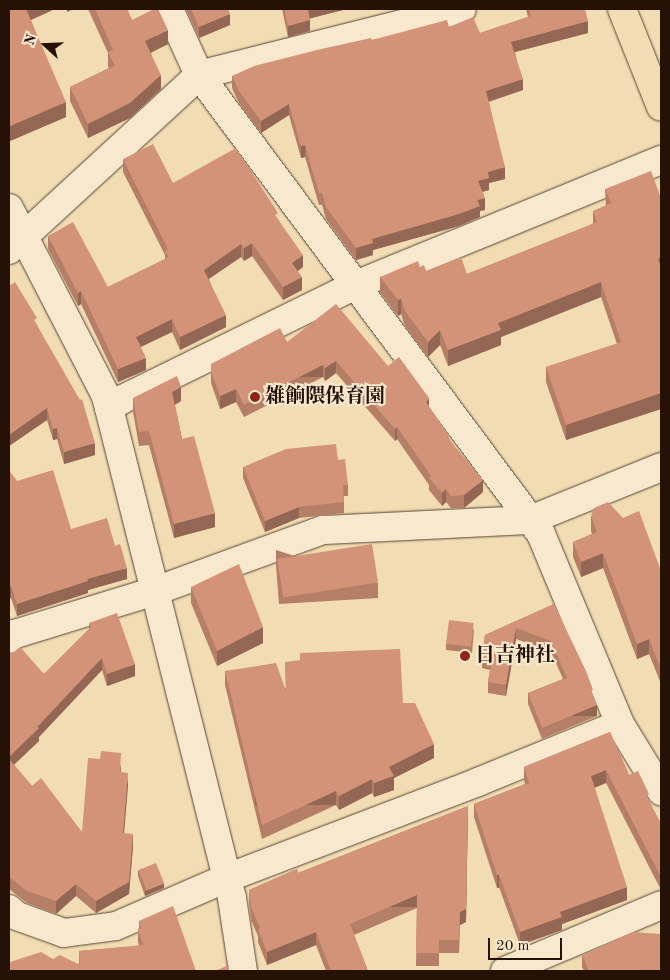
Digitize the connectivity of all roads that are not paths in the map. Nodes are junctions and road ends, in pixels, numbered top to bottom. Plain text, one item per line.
1 (169, 9) edge
2 (462, 9) edge
3 (622, 9) edge
4 (199, 74) junction
5 (661, 107) edge
6 (661, 160) edge
7 (9, 208) edge
8 (17, 243) edge
9 (356, 285) junction
10 (109, 408) junction
11 (661, 467) edge
12 (530, 520) junction
13 (155, 591) junction
14 (11, 632) edge
15 (620, 724) junction
16 (661, 791) edge
17 (227, 878) junction
18 (661, 905) edge
19 (9, 909) edge
20 (244, 971) edge
21 (505, 971) edge

1 - 4 street
2 - 4 street
3 - 5 main road
4 - 8 street
4 - 9 street
6 - 9 street
7 - 8 street
8 - 10 street
9 - 10 street
9 - 12 street
10 - 13 street
11 - 12 street
12 - 13 street
12 - 15 street
13 - 14 street
13 - 17 street
15 - 16 street
15 - 17 street
17 - 19 street
17 - 20 street
18 - 21 street

